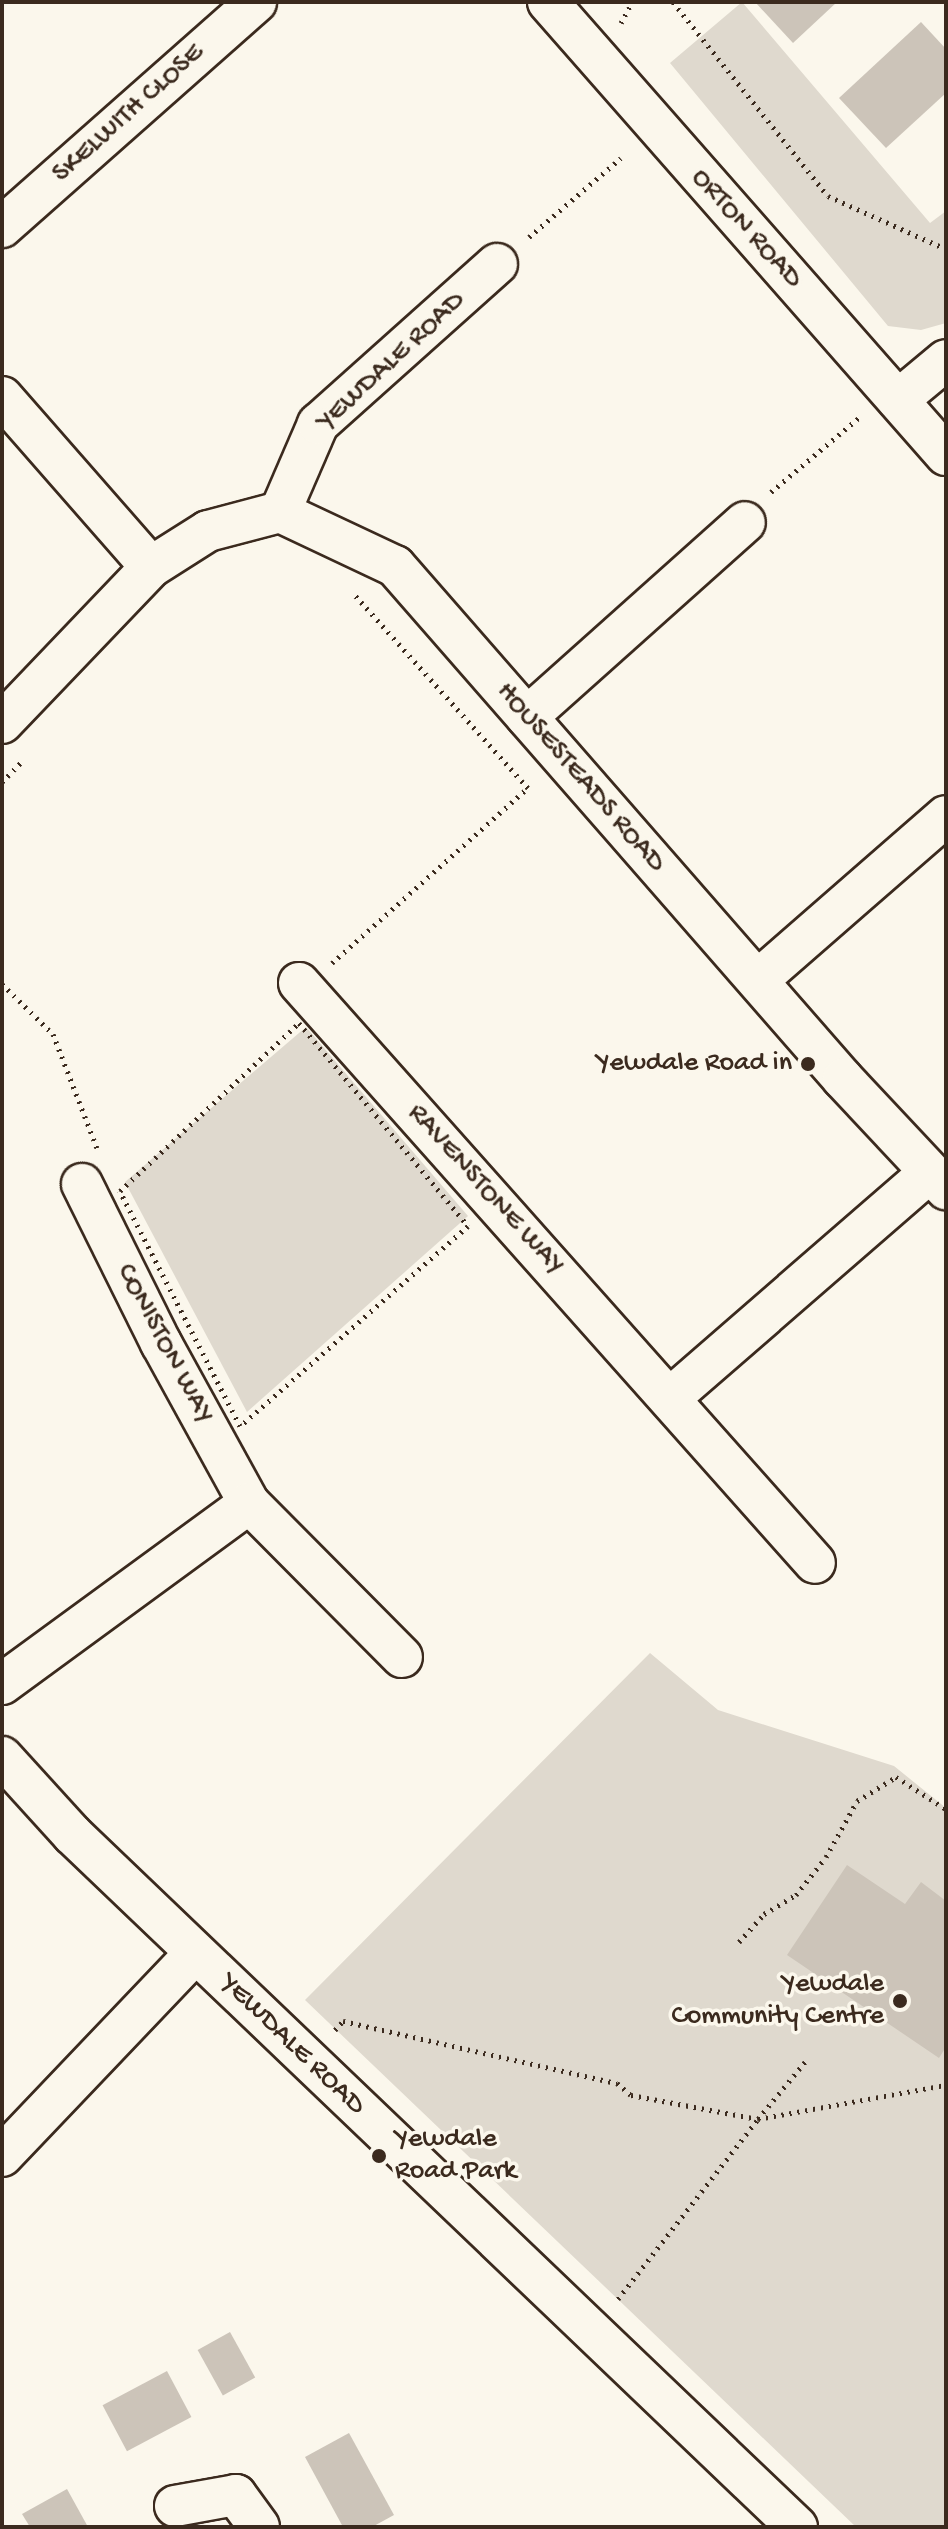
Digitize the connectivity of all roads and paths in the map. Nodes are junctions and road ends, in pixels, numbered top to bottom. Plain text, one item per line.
1 (256, 2) edge
2 (548, 2) edge
3 (673, 2) edge
4 (621, 158) dead end
5 (2, 227) edge
6 (529, 237) dead end
7 (946, 249) edge
8 (497, 264) dead end
9 (946, 360) edge
10 (2, 397) edge
11 (885, 404) junction
12 (946, 455) edge
13 (280, 512) junction
14 (753, 512) joint
15 (151, 567) junction
16 (345, 585) dead end
17 (527, 717) junction
18 (2, 723) edge
19 (28, 755) dead end
20 (2, 782) edge
21 (946, 816) edge
22 (338, 979) dead end
23 (758, 980) junction
24 (299, 983) dead end
25 (2, 984) edge
26 (105, 1179) junction
27 (938, 1181) edge
28 (670, 1398) junction
29 (249, 1503) junction
30 (815, 1563) dead end
31 (402, 1657) dead end
32 (2, 1684) edge
33 (2, 1757) edge
34 (946, 1809) edge
35 (739, 1942) dead end
36 (195, 1953) junction
37 (333, 2033) dead end
38 (805, 2062) dead end
39 (946, 2085) edge
40 (758, 2119) junction
41 (2, 2156) edge
42 (615, 2303) dead end
43 (175, 2506) dead end
44 (259, 2527) edge
45 (797, 2527) edge

1 - 5 street, SKELWITH CLOSE
2 - 11 street, ORTON ROAD
3 - 7 path
4 - 6 path
8 - 13 street, YEWDALE ROAD
9 - 11 street
10 - 15 street
11 - 12 street, ORTON ROAD
11 - 14 path
13 - 15 street
13 - 17 street, HOUSESTEADS ROAD
14 - 17 street
15 - 18 street
16 - 22 path
17 - 23 street, HOUSESTEADS ROAD
19 - 20 path
21 - 23 street
23 - 27 street, HOUSESTEADS ROAD
24 - 28 street, RAVENSTONE WAY
25 - 26 path
26 - 26 path
26 - 29 street, CONISTON WAY
27 - 28 street
28 - 30 street, RAVENSTONE WAY
29 - 31 street, CONISTON WAY
29 - 32 street
33 - 36 street, YEWDALE ROAD
34 - 35 path
36 - 41 street
36 - 45 street, YEWDALE ROAD
37 - 40 path
38 - 40 path
39 - 40 path
40 - 42 path
43 - 44 street

